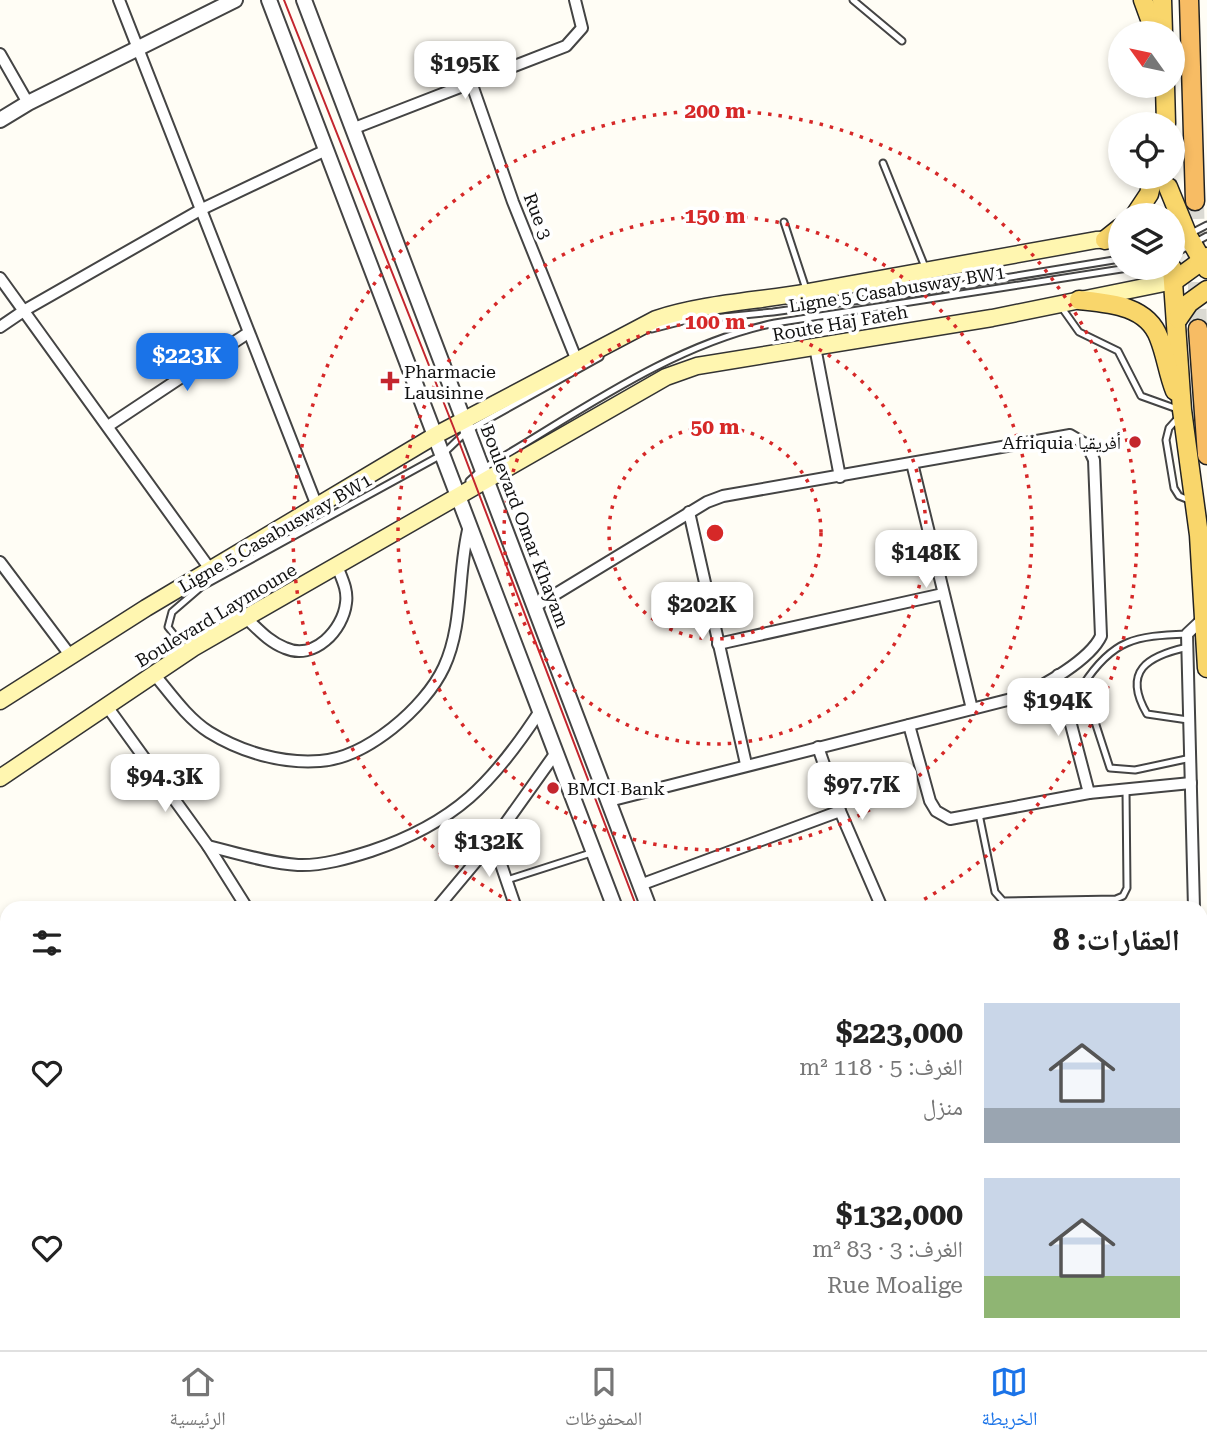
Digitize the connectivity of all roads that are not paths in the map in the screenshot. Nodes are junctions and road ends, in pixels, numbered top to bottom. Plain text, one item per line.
1 (119, 0) edge
2 (235, 0) edge
3 (270, 0) edge
4 (304, 0) edge
5 (575, 0) edge
6 (853, 0) edge
7 (1143, 0) edge
8 (1162, 0) edge
9 (1189, 0) edge
10 (1151, 21) edge
11 (1163, 21) edge
12 (902, 41) dead end
13 (136, 49) junction
14 (0, 54) edge
15 (471, 82) junction
16 (28, 103) junction
17 (0, 120) edge
18 (352, 130) junction
19 (326, 150) junction
20 (883, 163) dead end
21 (1154, 189) edge
22 (1167, 189) edge
23 (1195, 201) tunnel mouth
24 (1143, 203) edge
25 (202, 209) junction
26 (784, 222) dead end
27 (1207, 225) edge
28 (1108, 241) edge
29 (1191, 248) edge
30 (1108, 261) edge
31 (926, 270) junction
32 (1108, 271) edge
33 (0, 278) edge
34 (1185, 279) edge
35 (1151, 280) edge
36 (1174, 280) edge
37 (1207, 288) edge
38 (807, 292) junction
39 (1079, 300) junction
40 (1061, 305) junction
41 (24, 310) junction
42 (1178, 319) junction
43 (0, 327) edge
44 (1198, 329) tunnel mouth
45 (248, 333) junction
46 (816, 347) junction
47 (577, 361) junction
48 (1182, 410) junction
49 (108, 426) junction
50 (465, 426) junction
51 (436, 435) junction
52 (443, 454) junction
53 (1207, 455) edge
54 (912, 463) junction
55 (484, 475) junction
56 (840, 477) junction
57 (457, 493) junction
58 (317, 506) junction
59 (689, 512) junction
60 (469, 526) junction
61 (0, 562) edge
62 (337, 566) junction
63 (210, 569) junction
64 (943, 594) junction
65 (536, 606) junction
66 (246, 618) junction
67 (1204, 618) junction
68 (1187, 634) junction
69 (718, 644) junction
70 (1188, 647) junction
71 (70, 655) junction
72 (1207, 668) edge
73 (154, 674) junction
74 (1058, 674) junction
75 (0, 701) edge
76 (106, 705) junction
77 (972, 709) junction
78 (540, 711) junction
79 (1191, 720) junction
80 (909, 724) junction
81 (818, 747) junction
82 (555, 754) junction
83 (1191, 758) junction
84 (746, 764) junction
85 (0, 778) edge
86 (1191, 783) junction
87 (1126, 790) junction
88 (1089, 793) junction
89 (609, 801) junction
90 (841, 811) junction
91 (979, 814) junction
92 (493, 841) junction
93 (208, 846) junction
94 (594, 852) junction
95 (506, 881) junction
96 (640, 884) junction
97 (243, 901) edge
98 (443, 901) edge
99 (513, 901) edge
100 (612, 901) edge
101 (646, 901) edge
102 (879, 901) edge
103 (1194, 901) edge

1 - 13 street
2 - 13 street
3 - 19 street
4 - 18 street, Boulevard Omar Khayam
5 - 15 street
6 - 12 lane
7 - 10 main road
8 - 11 main road
9 - 23 highway
13 - 16 street
13 - 25 street
14 - 16 street
15 - 18 street
15 - 47 street, Rue 3
16 - 17 street
18 - 50 street, Boulevard Omar Khayam
19 - 25 street
19 - 51 street
20 - 31 lane
21 - 24 main road
22 - 29 main road
25 - 41 street
25 - 45 street
26 - 38 lane
27 - 29 lane
28 - 31 main road, Route Haj Fateh
30 - 50 lane, Ligne 5 Casabusway BW1
31 - 38 main road, Route Haj Fateh
32 - 55 lane, Ligne 5 Casabusway BW1
33 - 41 street
34 - 37 main road
35 - 39 main road, Route Haj Fateh
36 - 42 main road
37 - 42 main road
38 - 47 main road, Route Haj Fateh
39 - 40 main road, Route Haj Fateh
39 - 48 main road
40 - 46 main road, Route Haj Fateh
40 - 48 lane
41 - 43 street
41 - 49 street
42 - 48 main road
44 - 53 highway
45 - 49 street
45 - 58 street
46 - 55 main road, Route Haj Fateh
46 - 56 street
47 - 50 main road, Route Haj Fateh
48 - 67 main road
49 - 63 street
50 - 51 main road, Route Haj Fateh
50 - 52 lane, Ligne 5 Casabusway BW1
50 - 55 street, Boulevard Omar Khayam
51 - 52 street
51 - 58 main road
52 - 57 street
52 - 57 lane, Ligne 5 Casabusway BW1
54 - 56 street
54 - 64 street
54 - 74 street
55 - 57 main road, Route Haj Fateh
55 - 65 street, Boulevard Omar Khayam
56 - 59 street
57 - 60 street
57 - 62 main road, Boulevard Laymoune
58 - 63 main road
59 - 65 street
59 - 69 street
60 - 73 street
60 - 78 street
61 - 71 street
62 - 66 main road, Boulevard Laymoune
62 - 66 street
63 - 71 main road
64 - 69 street
64 - 77 street
65 - 89 street, Boulevard Omar Khayam
66 - 73 main road, Boulevard Laymoune
67 - 68 street
67 - 72 main road
68 - 70 street
68 - 83 lane
69 - 84 street
70 - 79 street
70 - 79 lane
71 - 75 main road
73 - 76 main road, Boulevard Laymoune
74 - 77 street
74 - 88 street
76 - 85 main road, Boulevard Laymoune
76 - 93 street
77 - 80 street
78 - 82 street
78 - 93 street
79 - 83 street
80 - 81 street
80 - 91 street
81 - 84 street
81 - 90 street
82 - 92 street
82 - 94 street
83 - 86 street
84 - 89 street
86 - 87 street
86 - 103 street
87 - 88 street
87 - 91 lane
88 - 91 street
89 - 96 street, Boulevard Omar Khayam
90 - 96 street
90 - 102 street
92 - 95 street
92 - 98 street
93 - 97 street
94 - 95 lane
94 - 100 street
95 - 99 street
96 - 101 street, Boulevard Omar Khayam

